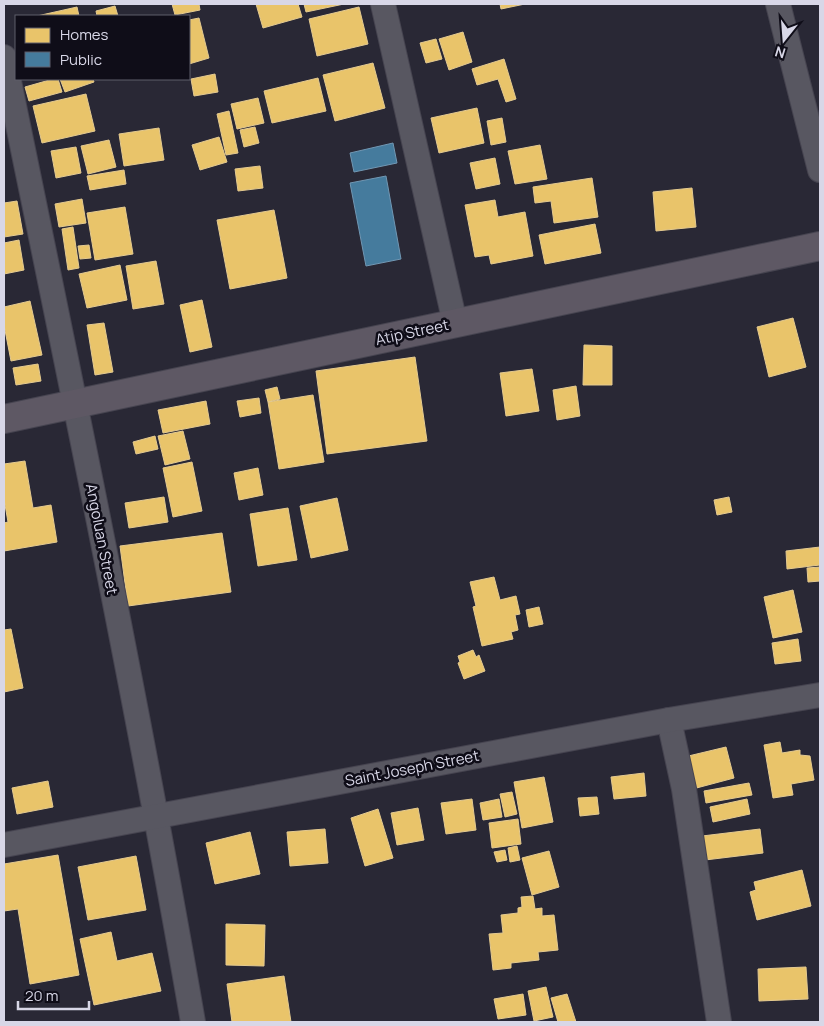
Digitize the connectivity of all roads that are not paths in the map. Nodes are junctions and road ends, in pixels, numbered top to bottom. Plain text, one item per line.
1 (383, 4) edge
2 (778, 4) edge
3 (4, 57) edge
4 (820, 170) edge
5 (820, 246) edge
6 (455, 323) junction
7 (76, 404) junction
8 (4, 420) edge
9 (820, 695) edge
10 (669, 720) junction
11 (157, 816) junction
12 (4, 845) edge
13 (192, 1022) edge
14 (719, 1022) edge

1 - 6 street
2 - 4 street
3 - 7 street, Angoluan Street
5 - 6 main road, Atip Street
6 - 7 main road, Atip Street
7 - 8 main road, Atip Street
7 - 11 street, Angoluan Street
9 - 10 street, Saint Joseph Street
10 - 11 street, Saint Joseph Street
10 - 14 street
11 - 12 street, Saint Joseph Street
11 - 13 street, Angoluan Street

